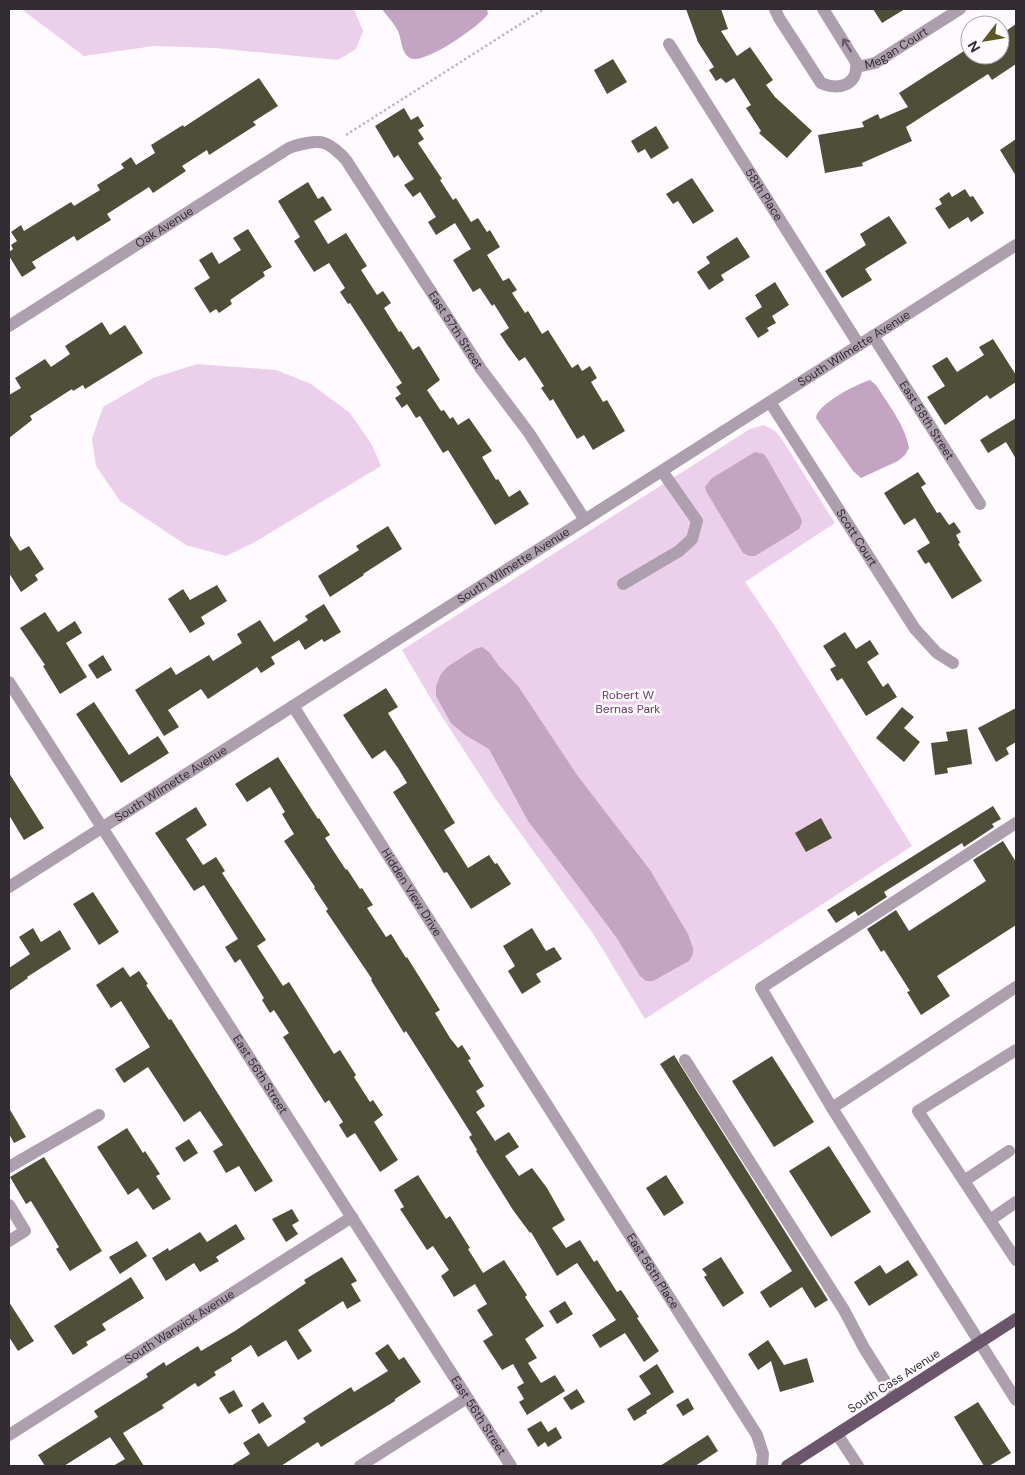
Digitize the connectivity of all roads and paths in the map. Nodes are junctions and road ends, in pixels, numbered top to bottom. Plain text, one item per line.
1 (544, 9) edge
2 (776, 9) edge
3 (824, 9) edge
4 (960, 9) edge
5 (669, 44) dead end
6 (857, 67) junction
7 (346, 135) dead end
8 (323, 143) joint
9 (1016, 245) edge
10 (9, 326) edge
11 (873, 336) junction
12 (859, 344) junction
13 (770, 402) junction
14 (662, 471) junction
15 (980, 504) dead end
16 (585, 520) junction
17 (623, 584) dead end
18 (954, 664) dead end
19 (9, 682) edge
20 (293, 706) junction
21 (1016, 823) edge
22 (102, 828) junction
23 (9, 887) edge
24 (1016, 987) edge
25 (1016, 1050) edge
26 (686, 1060) dead end
27 (532, 1079) joint
28 (832, 1108) junction
29 (99, 1115) dead end
30 (1009, 1151) dead end
31 (9, 1167) edge
32 (964, 1181) junction
33 (1016, 1202) edge
34 (9, 1205) edge
35 (352, 1217) junction
36 (990, 1220) junction
37 (9, 1241) edge
38 (1016, 1260) edge
39 (1016, 1319) edge
40 (980, 1342) junction
41 (895, 1397) junction
42 (468, 1398) junction
43 (1016, 1400) edge
44 (838, 1434) junction
45 (9, 1435) edge
46 (360, 1466) edge
47 (511, 1466) edge
48 (762, 1466) edge
49 (787, 1466) edge
50 (858, 1466) edge

1 - 7 path
2 - 6 street, Megan Court
6 -> 3 street, Megan Court
4 - 6 street, Megan Court
5 - 12 street, 58th Place
8 - 10 street, Oak Avenue
8 - 16 street, East 57th Street
9 - 11 street, South Wilmette Avenue
11 - 12 street, South Wilmette Avenue
11 - 15 street, East 58th Street
12 - 13 street, South Wilmette Avenue
13 - 14 street, South Wilmette Avenue
13 - 18 street, Scott Court
14 - 16 street, South Wilmette Avenue
14 - 17 street
16 - 20 street, South Wilmette Avenue
19 - 22 street, East 56th Street
20 - 22 street, South Wilmette Avenue
20 - 27 street, Hidden View Drive
21 - 28 street
22 - 23 street, South Wilmette Avenue
22 - 35 street, East 56th Street
24 - 28 street
25 - 32 street
26 - 41 street
27 - 48 street, East 56th Place
28 - 40 street
29 - 31 street
30 - 32 street
32 - 36 street
33 - 36 street
34 - 37 street
35 - 42 street, East 56th Street
35 - 45 street, South Warwick Avenue
36 - 38 street
39 - 40 main road, South Cass Avenue
40 - 41 main road, South Cass Avenue
40 - 43 street
41 - 44 main road, South Cass Avenue
42 - 46 street
42 - 47 street, East 56th Street
44 - 49 main road, South Cass Avenue
44 - 50 street

